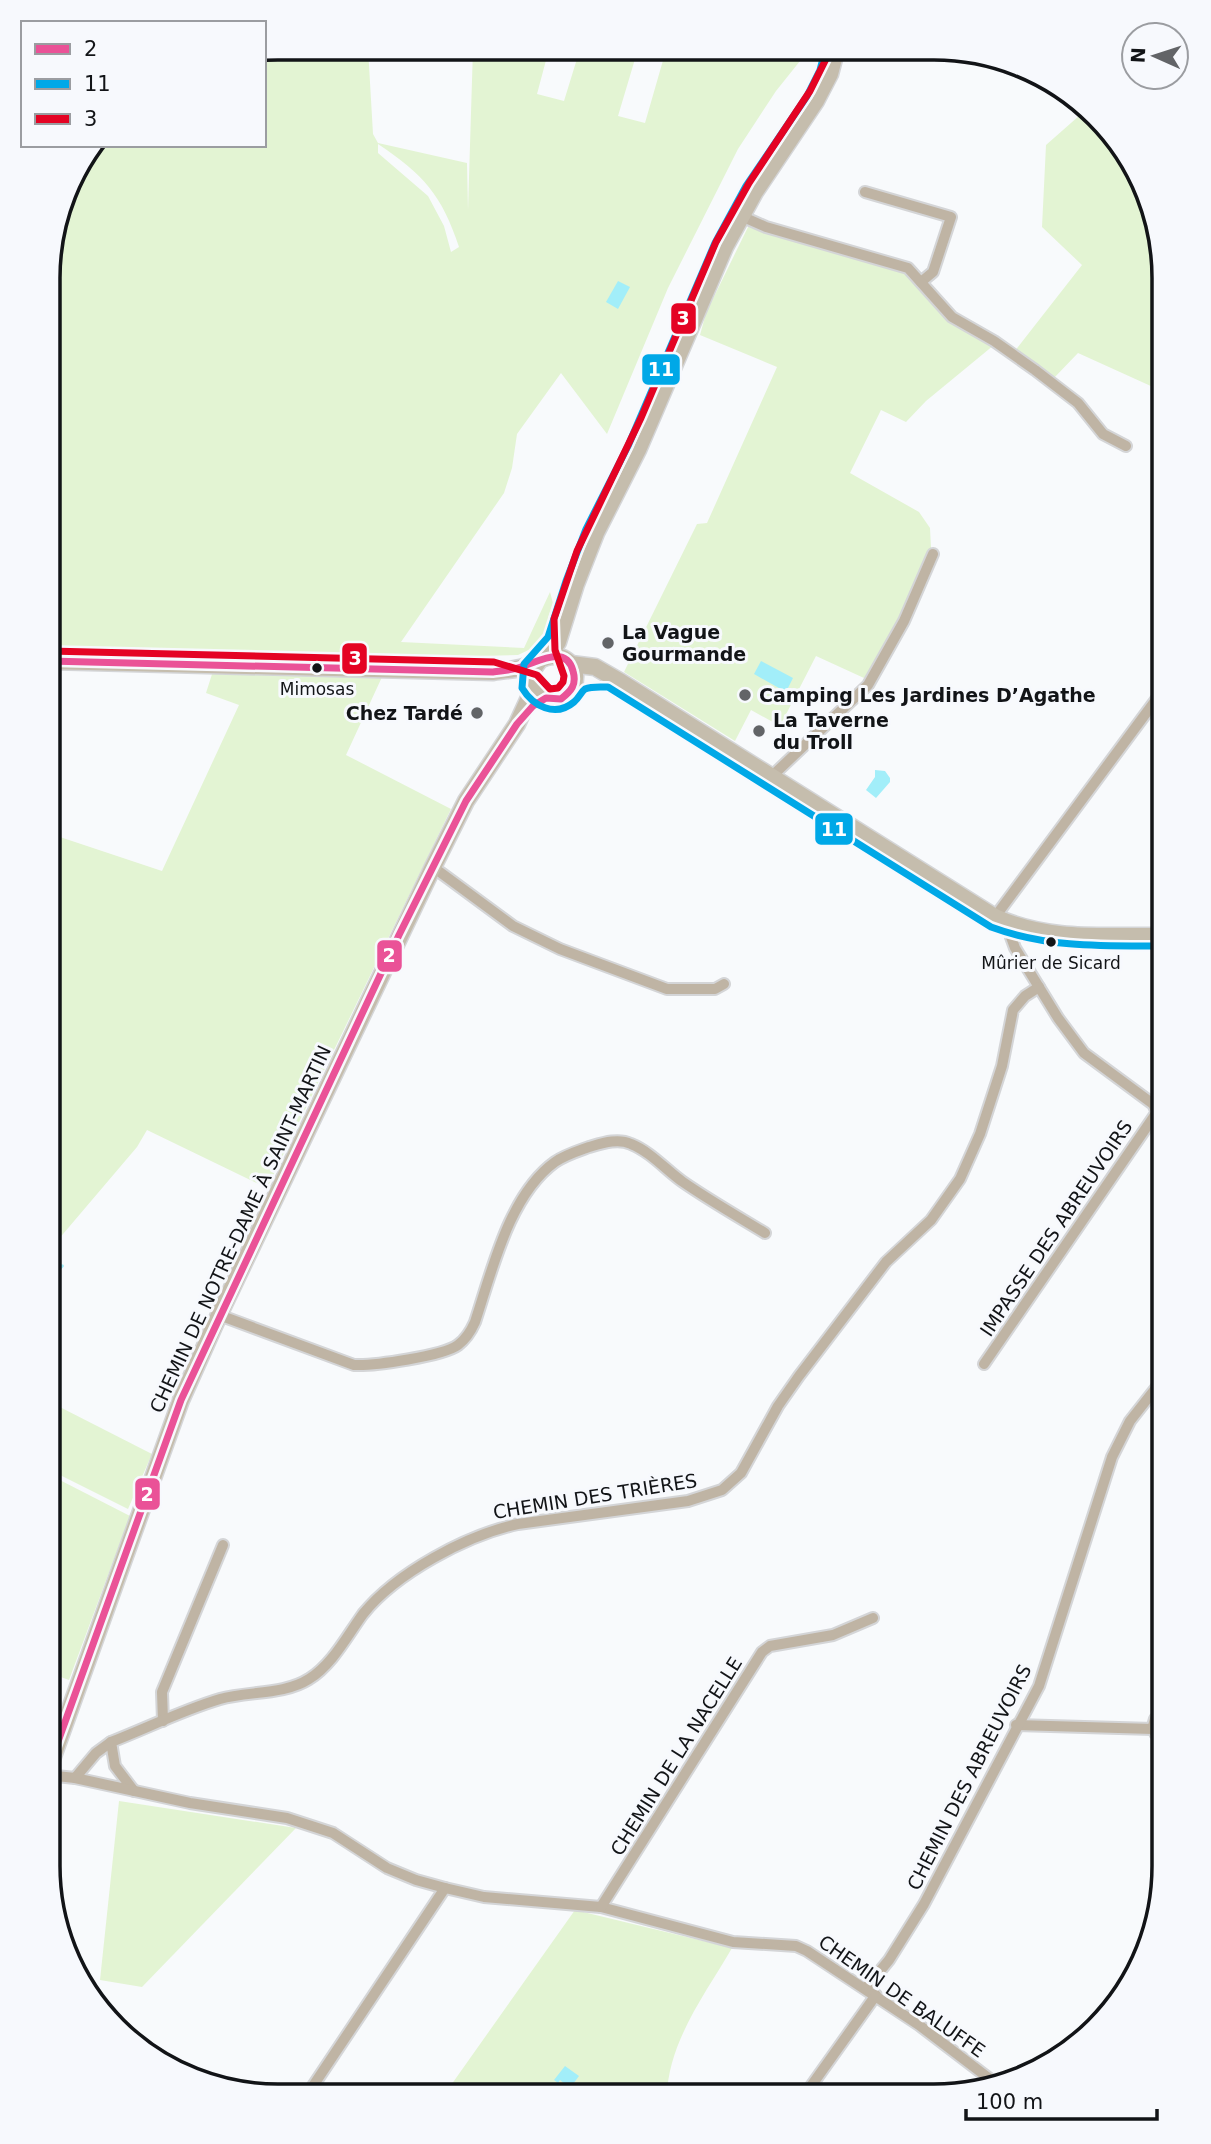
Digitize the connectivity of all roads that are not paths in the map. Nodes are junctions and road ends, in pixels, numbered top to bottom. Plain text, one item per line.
1 (834, 60) edge
2 (865, 192) dead end
3 (741, 216) junction
4 (921, 282) junction
5 (1126, 446) dead end
6 (933, 554) dead end
7 (564, 621) junction
8 (544, 659) junction
9 (60, 661) edge
10 (569, 662) junction
11 (493, 671) junction
12 (611, 677) junction
13 (575, 682) junction
14 (533, 685) junction
15 (546, 698) junction
16 (1152, 706) edge
17 (517, 724) junction
18 (771, 777) junction
19 (433, 867) junction
20 (995, 917) junction
21 (1014, 925) junction
22 (1152, 936) edge
23 (724, 984) dead end
24 (1039, 987) junction
25 (1151, 1103) edge
26 (1151, 1120) edge
27 (765, 1233) dead end
28 (219, 1315) junction
29 (984, 1364) dead end
30 (1151, 1394) edge
31 (223, 1545) dead end
32 (873, 1618) dead end
33 (163, 1721) junction
34 (1016, 1725) junction
35 (1151, 1730) edge
36 (60, 1738) edge
37 (111, 1742) junction
38 (60, 1776) edge
39 (75, 1779) junction
40 (134, 1791) junction
41 (445, 1888) junction
42 (601, 1907) junction
43 (866, 1988) junction
44 (876, 1995) junction
45 (987, 2077) edge
46 (314, 2084) edge
47 (813, 2084) edge

1 - 3 street
2 - 4 street
3 - 4 street
3 - 7 street
4 - 5 street
6 - 18 street
7 - 8 street
7 - 10 street
8 - 10 street
8 - 11 street
8 - 14 street
9 - 11 street
10 - 12 street
10 - 13 street
11 - 14 street
12 - 13 street
12 - 18 street
13 - 15 street
14 - 15 street
14 - 17 street, CHEMIN DE NOTRE-DAME À SAINT-MARTIN
15 - 17 street, CHEMIN DE NOTRE-DAME À SAINT-MARTIN
16 - 20 street
17 - 19 street, CHEMIN DE NOTRE-DAME À SAINT-MARTIN
18 - 20 street
19 - 23 street
19 - 28 street, CHEMIN DE NOTRE-DAME À SAINT-MARTIN
20 - 21 street
21 - 22 street
21 - 24 street
24 - 25 street
24 - 33 street, CHEMIN DES TRIÈRES
26 - 29 street, IMPASSE DES ABREUVOIRS
27 - 28 street
28 - 36 street, CHEMIN DE NOTRE-DAME À SAINT-MARTIN
30 - 34 street, CHEMIN DES ABREUVOIRS
31 - 33 street
32 - 42 street, CHEMIN DE LA NACELLE
33 - 37 street, CHEMIN DES TRIÈRES
34 - 35 street
34 - 43 street, CHEMIN DES ABREUVOIRS
37 - 39 street, CHEMIN DES TRIÈRES
37 - 40 street
38 - 39 street, CHEMIN DE BALUFFE
39 - 40 street, CHEMIN DE BALUFFE
40 - 41 street, CHEMIN DE BALUFFE
41 - 42 street, CHEMIN DE BALUFFE
41 - 46 street
42 - 43 street, CHEMIN DE BALUFFE
43 - 44 street, CHEMIN DE BALUFFE
44 - 45 street, CHEMIN DE BALUFFE
44 - 47 street

